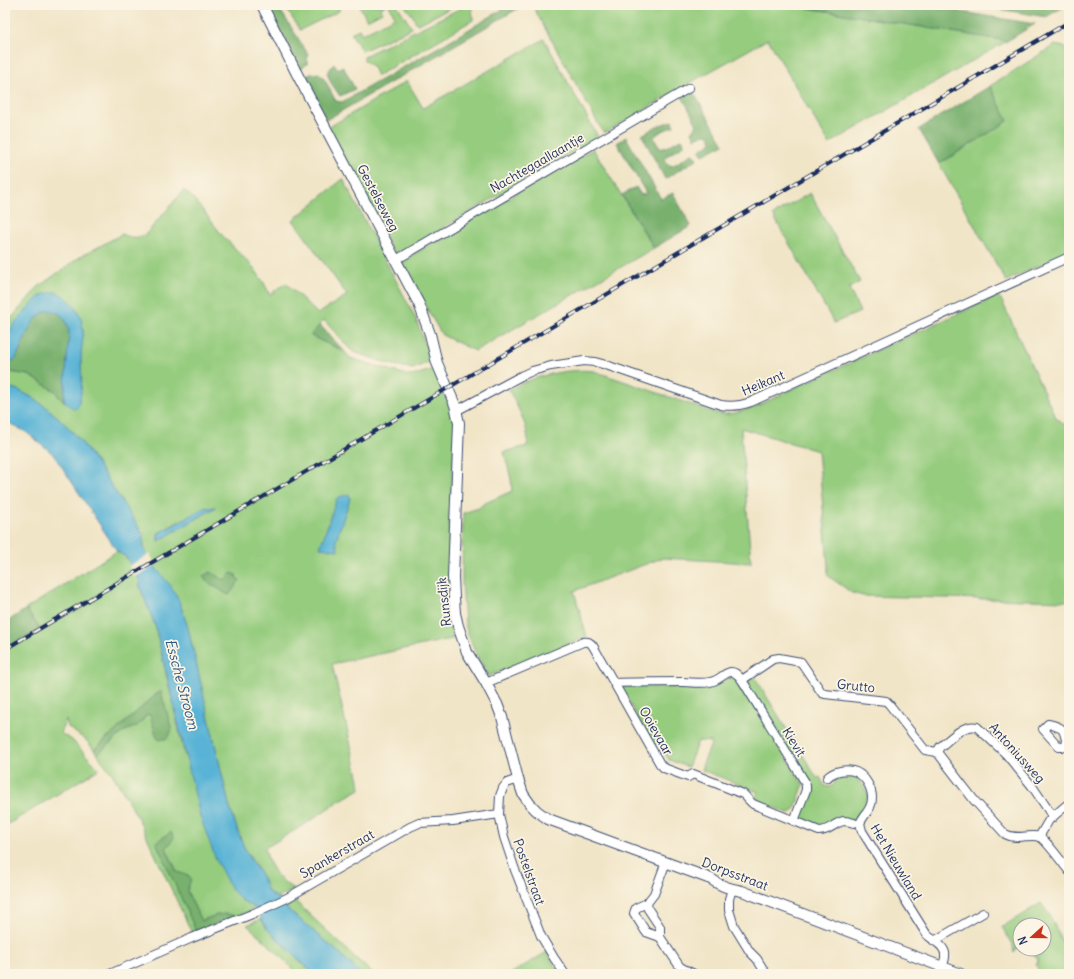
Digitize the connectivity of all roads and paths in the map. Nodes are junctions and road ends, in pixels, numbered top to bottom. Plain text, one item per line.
1 (262, 5) edge
2 (689, 88) dead end
3 (1069, 257) edge
4 (396, 260) junction
5 (456, 411) junction
6 (742, 680) junction
7 (486, 682) junction
8 (614, 683) junction
9 (937, 752) junction
10 (827, 778) dead end
11 (518, 779) junction
12 (1069, 803) edge
13 (499, 814) junction
14 (1053, 817) junction
15 (794, 821) junction
16 (854, 823) dead end
17 (1040, 837) junction
18 (666, 862) junction
19 (1069, 871) edge
20 (732, 890) junction
21 (647, 902) junction
22 (983, 913) dead end
23 (660, 937) junction
24 (934, 941) junction
25 (942, 967) junction
26 (681, 971) edge
27 (110, 974) edge
28 (566, 974) edge
29 (694, 974) edge
30 (766, 974) edge
31 (961, 974) edge

1 - 4 street, Gestelseweg
2 - 4 street, Nachtegaallaantje
3 - 5 street, Heikant
4 - 5 street, Gestelseweg
5 - 7 street, Runsdijk
6 - 8 street
6 - 9 street, Grutto
6 - 15 street, Kievit
7 - 8 street, Ooievaar
7 - 11 street, Runsdijk
8 - 15 street, Ooievaar
9 - 14 street, Antoniusweg
9 - 17 street
10 - 24 street, Het Nieuwland
11 - 13 street, Postelstraat
11 - 18 street, Dorpsstraat
12 - 14 street
13 - 27 street, Spankerstraat
13 - 28 street, Postelstraat
14 - 17 street
15 - 16 street, Ooievaar
17 - 19 street
18 - 20 street, Dorpsstraat
18 - 21 street
20 - 25 street, Dorpsstraat
20 - 30 street
21 - 23 street
21 - 23 street
22 - 24 street
23 - 26 street
24 - 25 street, Het Nieuwland
25 - 31 street, Dorpsstraat
26 - 29 street

